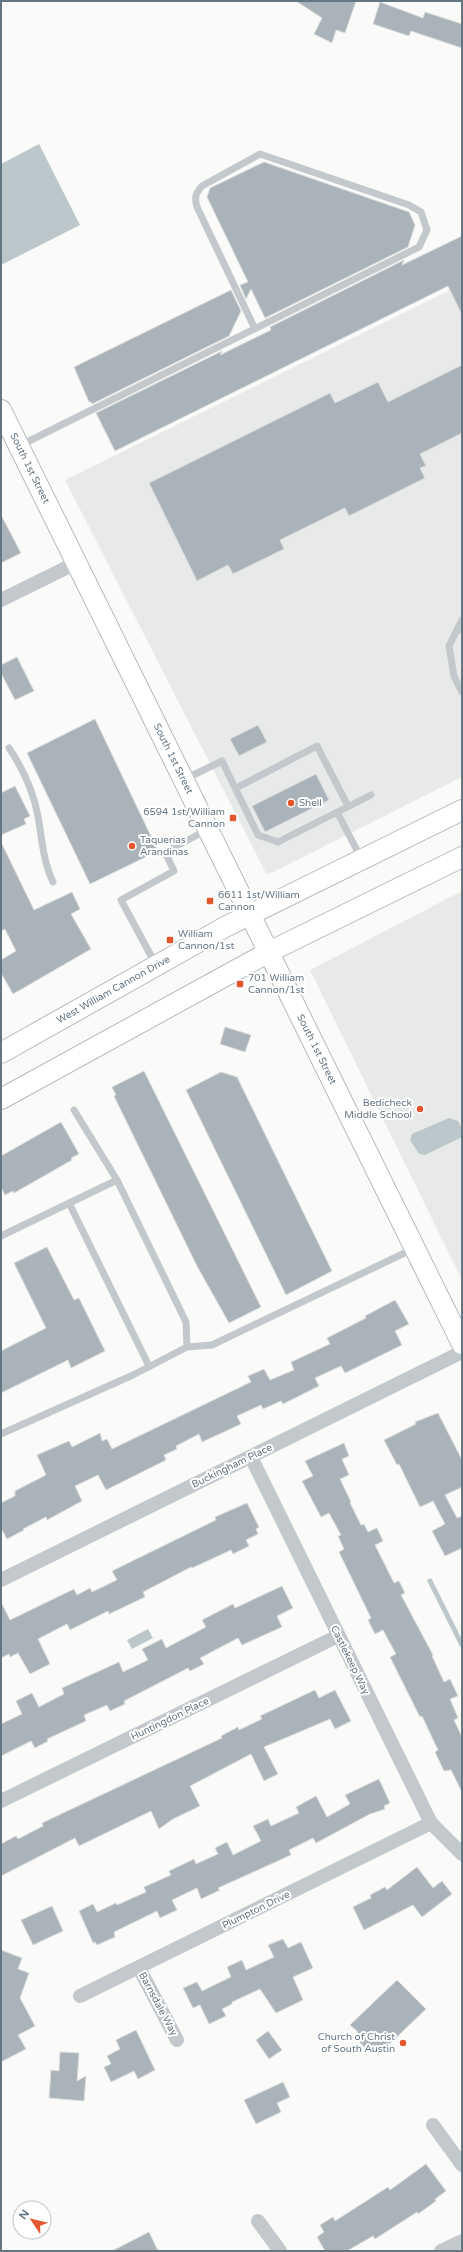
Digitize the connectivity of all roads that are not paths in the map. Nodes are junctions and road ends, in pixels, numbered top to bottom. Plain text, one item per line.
1 (255, 329) junction
2 (1, 410) edge
3 (19, 446) junction
4 (76, 564) junction
5 (1, 600) edge
6 (462, 620) edge
7 (459, 630) edge
8 (462, 692) edge
9 (9, 748) dead end
10 (183, 780) junction
11 (236, 788) junction
12 (371, 795) dead end
13 (348, 806) junction
14 (462, 810) edge
15 (337, 812) junction
16 (207, 830) junction
17 (462, 857) edge
18 (361, 859) junction
19 (53, 882) dead end
20 (250, 915) junction
21 (269, 952) junction
22 (156, 965) junction
23 (1, 1053) edge
24 (1, 1099) edge
25 (74, 1110) dead end
26 (117, 1180) junction
27 (69, 1203) junction
28 (1, 1236) edge
29 (414, 1248) junction
30 (462, 1344) edge
31 (187, 1347) junction
32 (462, 1352) edge
33 (149, 1366) junction
34 (1, 1434) edge
35 (251, 1457) junction
36 (1, 1580) edge
37 (338, 1636) junction
38 (1, 1801) edge
39 (431, 1823) junction
40 (462, 1854) edge
41 (139, 1968) junction
42 (80, 1996) dead end
43 (177, 2040) dead end
44 (434, 2125) dead end
45 (462, 2165) edge
46 (258, 2221) dead end
47 (462, 2241) edge
48 (280, 2251) edge
49 (441, 2251) edge

1 - 1 lane
1 - 3 lane
2 - 3 main road, South 1st Street
3 - 4 main road, South 1st Street
4 - 5 street
4 - 10 main road, South 1st Street
6 - 7 lane
7 - 8 lane
9 - 19 lane
10 - 11 lane
10 - 16 main road, South 1st Street
11 - 13 lane
11 - 15 lane
12 - 13 lane
13 - 15 lane
14 - 18 main road, West William Cannon Drive
15 - 18 lane
16 - 20 main road, South 1st Street
16 - 22 lane
17 - 21 main road
18 - 20 main road, West William Cannon Drive
20 - 21 main road, South 1st Street
20 - 22 main road, West William Cannon Drive
21 - 24 main road
21 - 29 main road, South 1st Street
22 - 23 main road, West William Cannon Drive
25 - 26 lane
26 - 27 lane
26 - 31 lane
27 - 28 lane
27 - 33 lane
29 - 30 main road, South 1st Street
29 - 31 lane
31 - 33 lane
32 - 35 street, Buckingham Place
33 - 34 lane
35 - 36 street, Buckingham Place
35 - 37 street, Castlekeep Way
37 - 38 street, Huntingdon Place
37 - 39 street, Castlekeep Way
39 - 40 street, Castlekeep Way
39 - 41 street, Plumpton Drive
41 - 42 street, Plumpton Drive
41 - 43 street, Barnsdale Way
44 - 45 street
46 - 48 street
47 - 49 street

